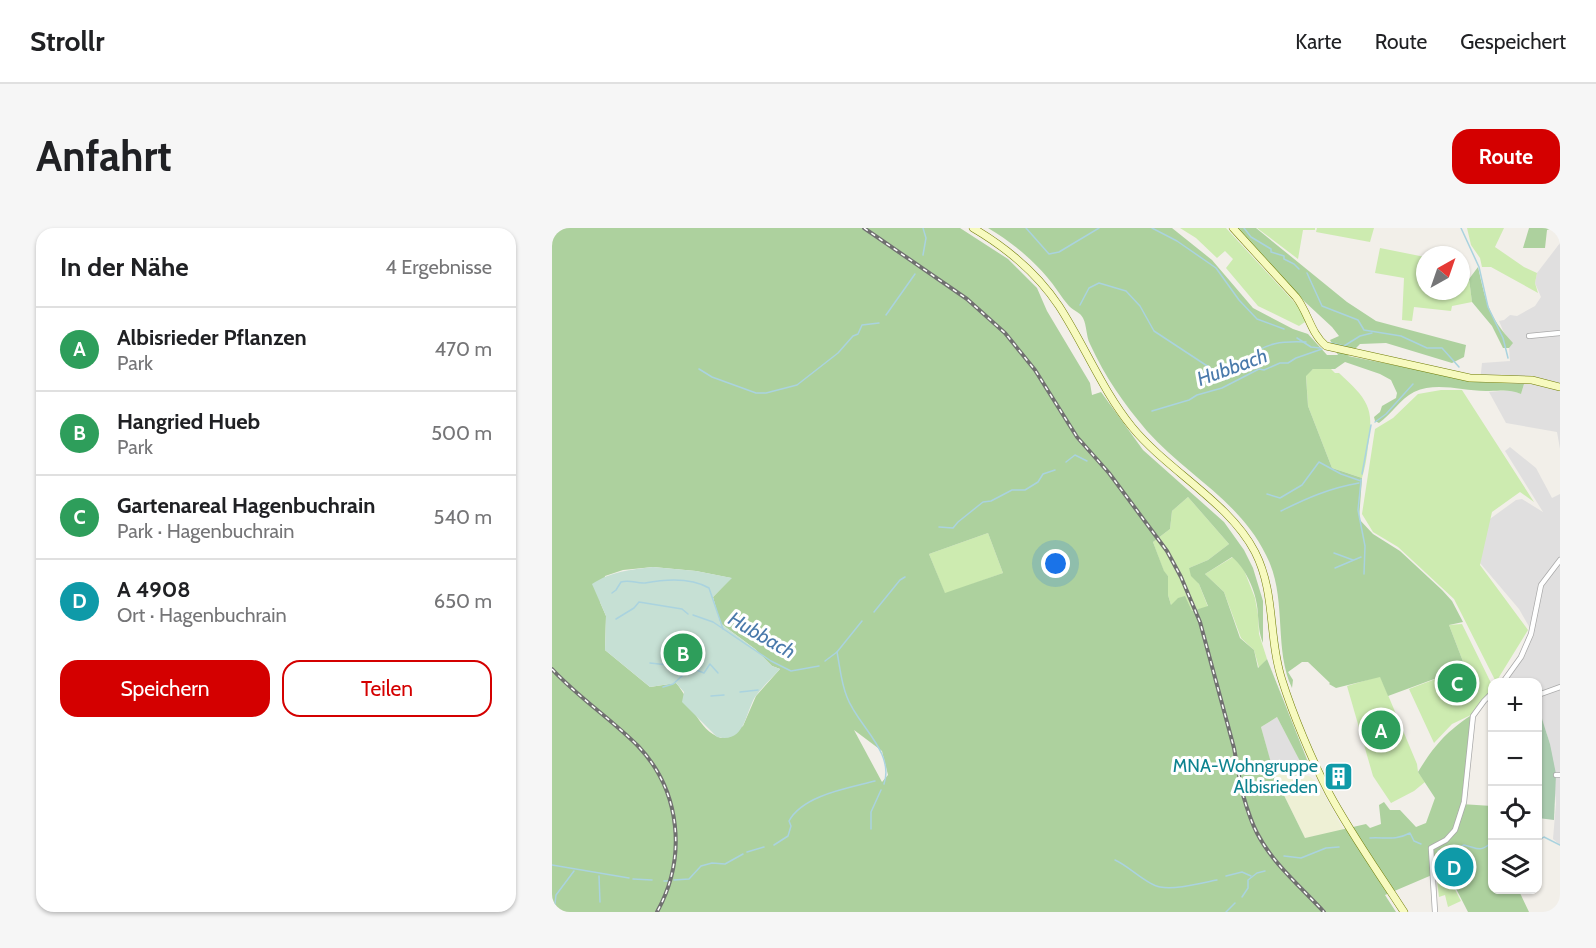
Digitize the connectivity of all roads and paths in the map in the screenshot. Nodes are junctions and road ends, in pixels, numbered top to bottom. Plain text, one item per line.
1 (973, 228) edge
2 (1233, 228) edge
3 (1560, 333) edge
4 (1529, 336) dead end
5 (1560, 387) edge
6 (1560, 560) edge
7 (1506, 678) edge
8 (1560, 687) edge
9 (1542, 694) edge
10 (1488, 697) edge
11 (1404, 912) edge
12 (1435, 912) edge

1 - 11 main road
2 - 5 main road
3 - 4 street
6 - 7 street
8 - 9 street
10 - 12 street

